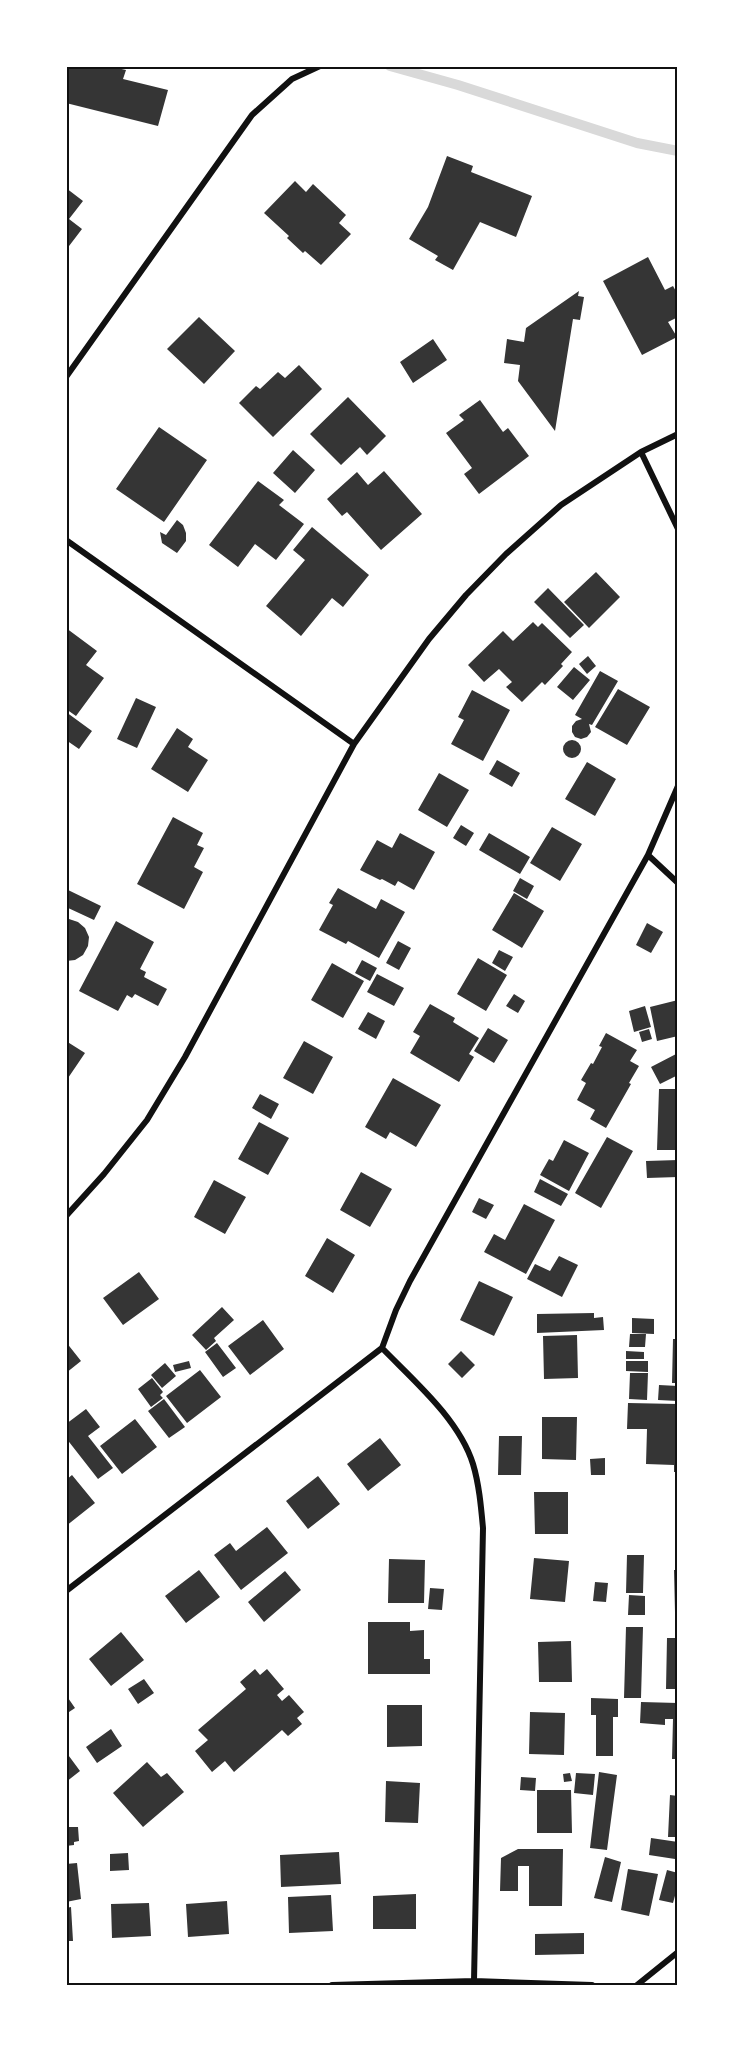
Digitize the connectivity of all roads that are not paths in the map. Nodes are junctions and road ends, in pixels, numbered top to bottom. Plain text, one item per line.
1 (320, 66) edge
2 (66, 377) edge
3 (678, 434) edge
4 (641, 452) junction
5 (678, 529) edge
6 (66, 540) edge
7 (354, 744) junction
8 (678, 786) edge
9 (648, 855) junction
10 (678, 883) edge
11 (66, 1216) edge
12 (382, 1348) junction
13 (66, 1591) edge
14 (678, 1952) edge
15 (474, 1981) junction
16 (332, 1985) edge
17 (592, 1985) edge
18 (637, 1985) edge

1 - 2 street
3 - 4 street
4 - 5 street
4 - 7 street
6 - 7 street
7 - 11 street
8 - 9 street
9 - 10 street
9 - 12 street
12 - 13 street
12 - 15 street
14 - 18 street
15 - 16 street
15 - 17 street

